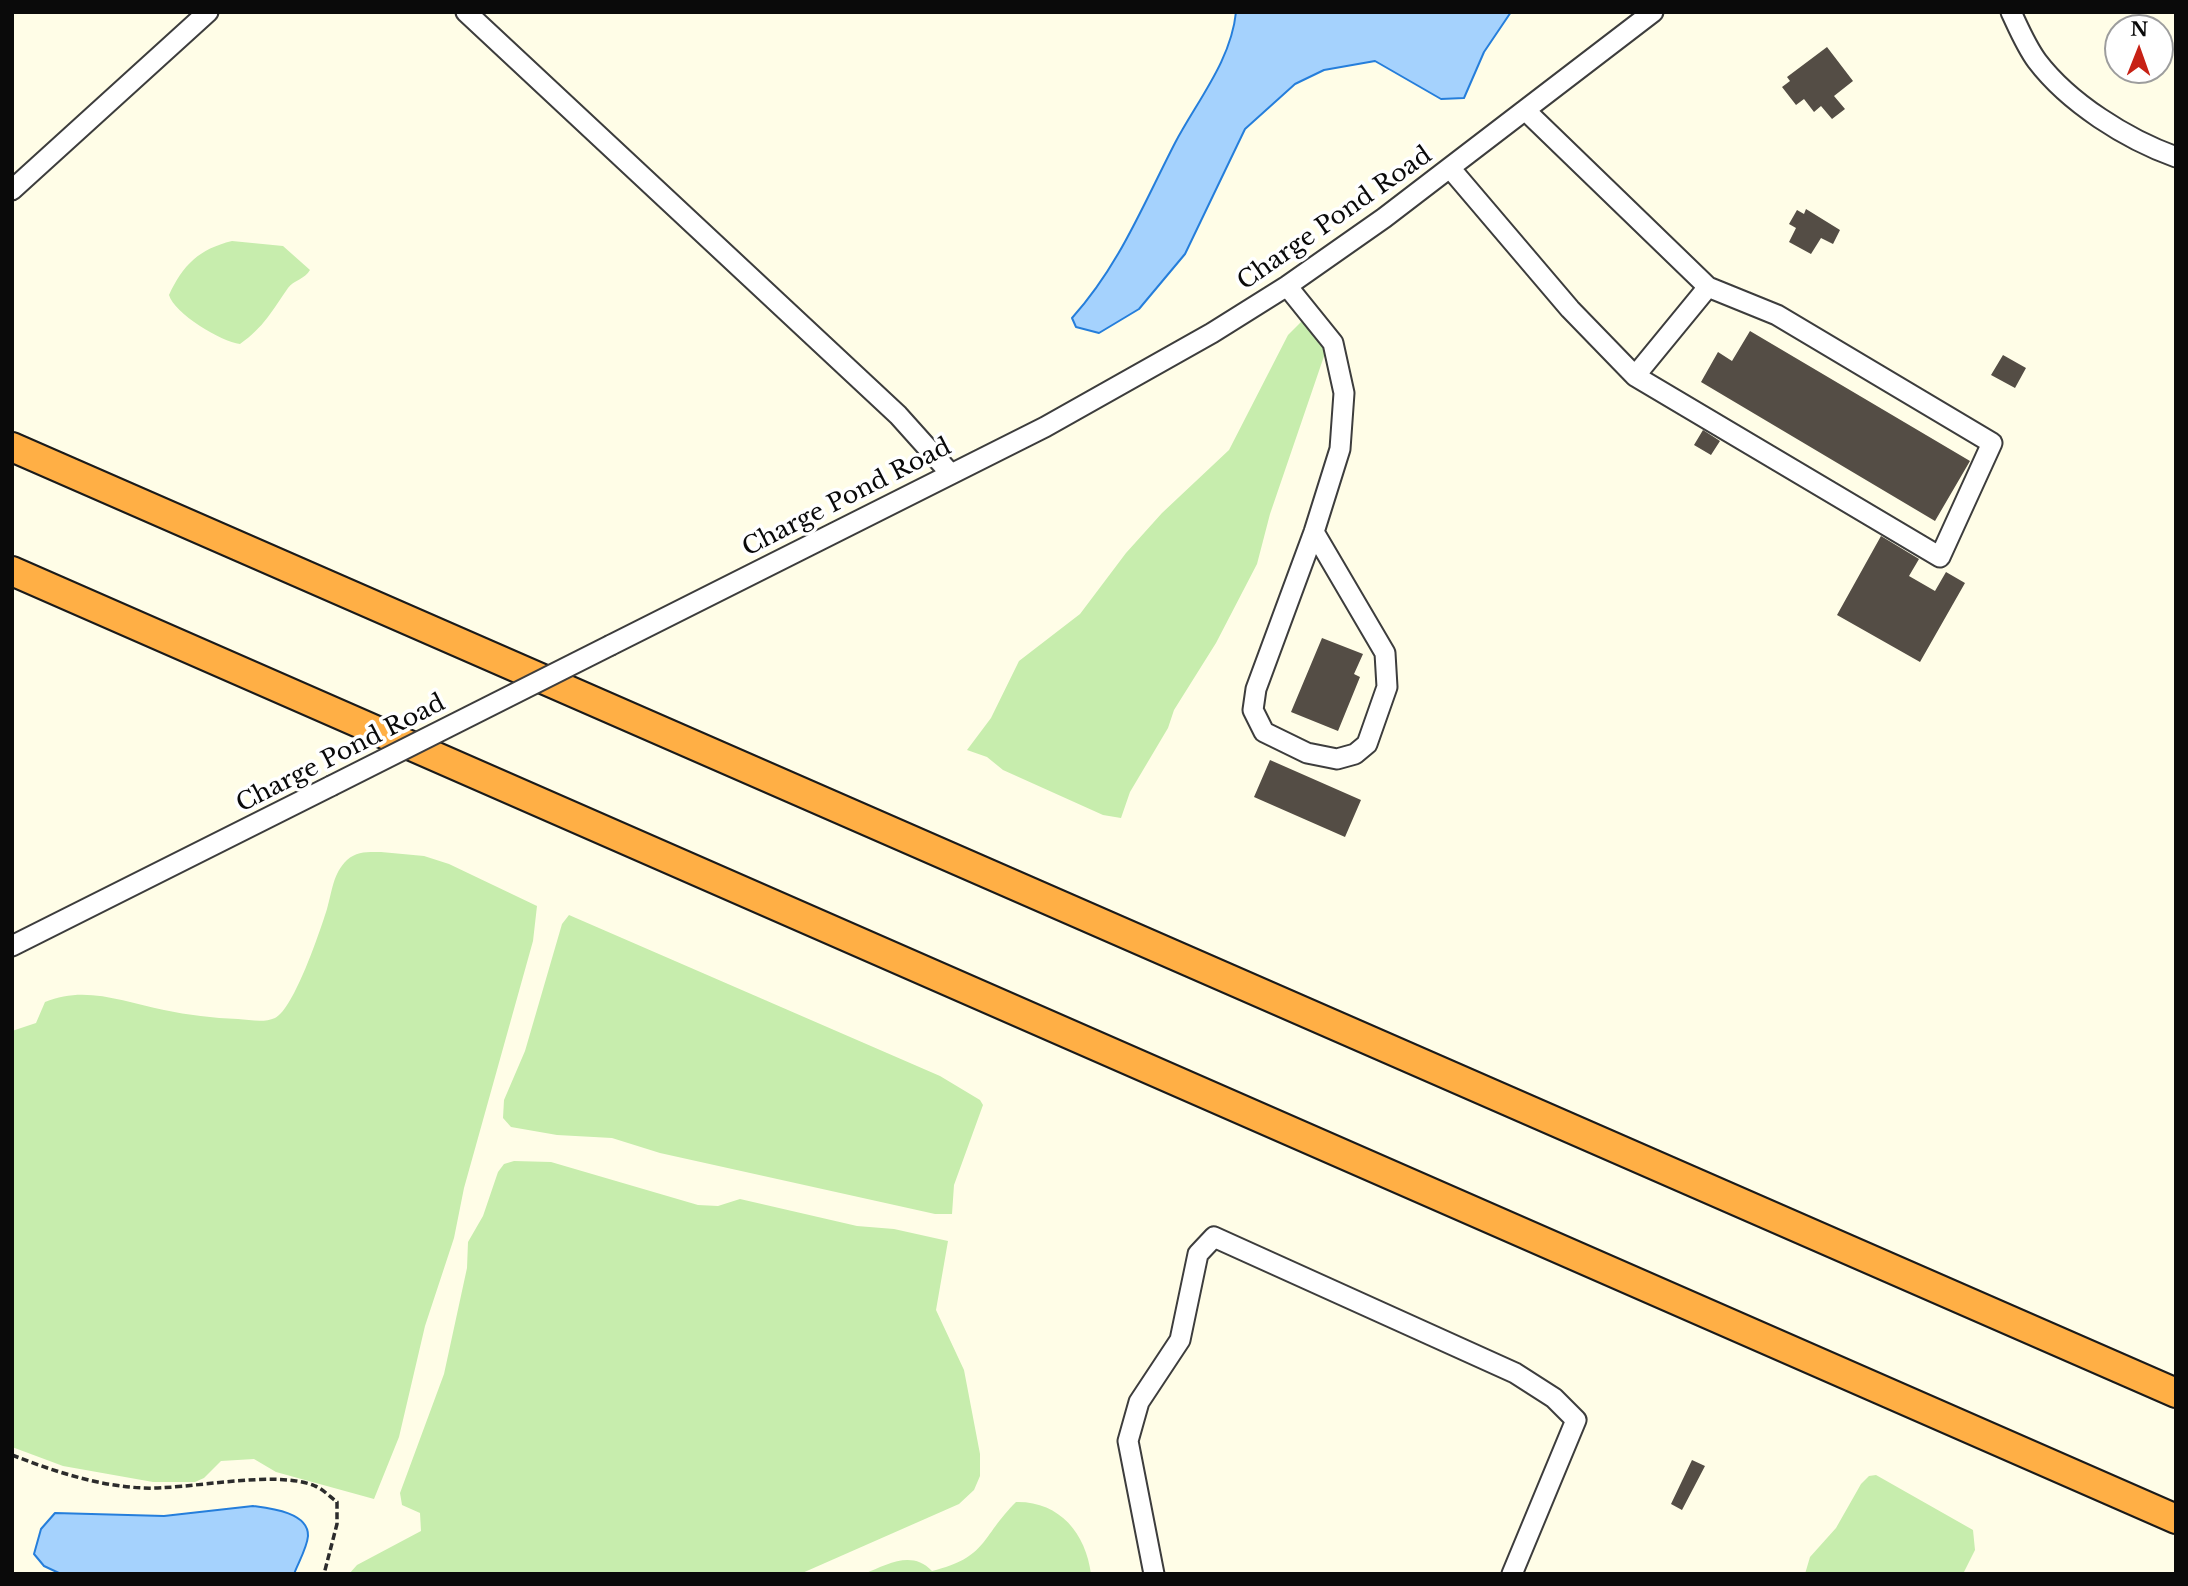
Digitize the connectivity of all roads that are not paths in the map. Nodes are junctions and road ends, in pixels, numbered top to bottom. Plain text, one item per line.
1 (208, 12) edge
2 (466, 12) edge
3 (1653, 12) edge
4 (2011, 12) edge
5 (1526, 111) junction
6 (2176, 157) edge
7 (1450, 168) junction
8 (12, 190) edge
9 (1287, 286) junction
10 (1708, 287) junction
11 (1636, 376) junction
12 (12, 447) edge
13 (950, 473) junction
14 (1314, 532) junction
15 (12, 571) edge
16 (12, 946) edge
17 (2176, 1393) edge
18 (2176, 1519) edge
19 (1154, 1574) edge
20 (1512, 1574) edge

1 - 8 street
2 - 13 street
3 - 5 street, Charge Pond Road
4 - 6 street
5 - 7 street, Charge Pond Road
5 - 10 street
7 - 9 street, Charge Pond Road
7 - 11 street
9 - 13 street, Charge Pond Road
9 - 14 street
10 - 11 street
10 - 11 street
12 - 17 highway
13 - 16 street, Charge Pond Road, bridge
14 - 14 street
15 - 18 highway
19 - 20 street

